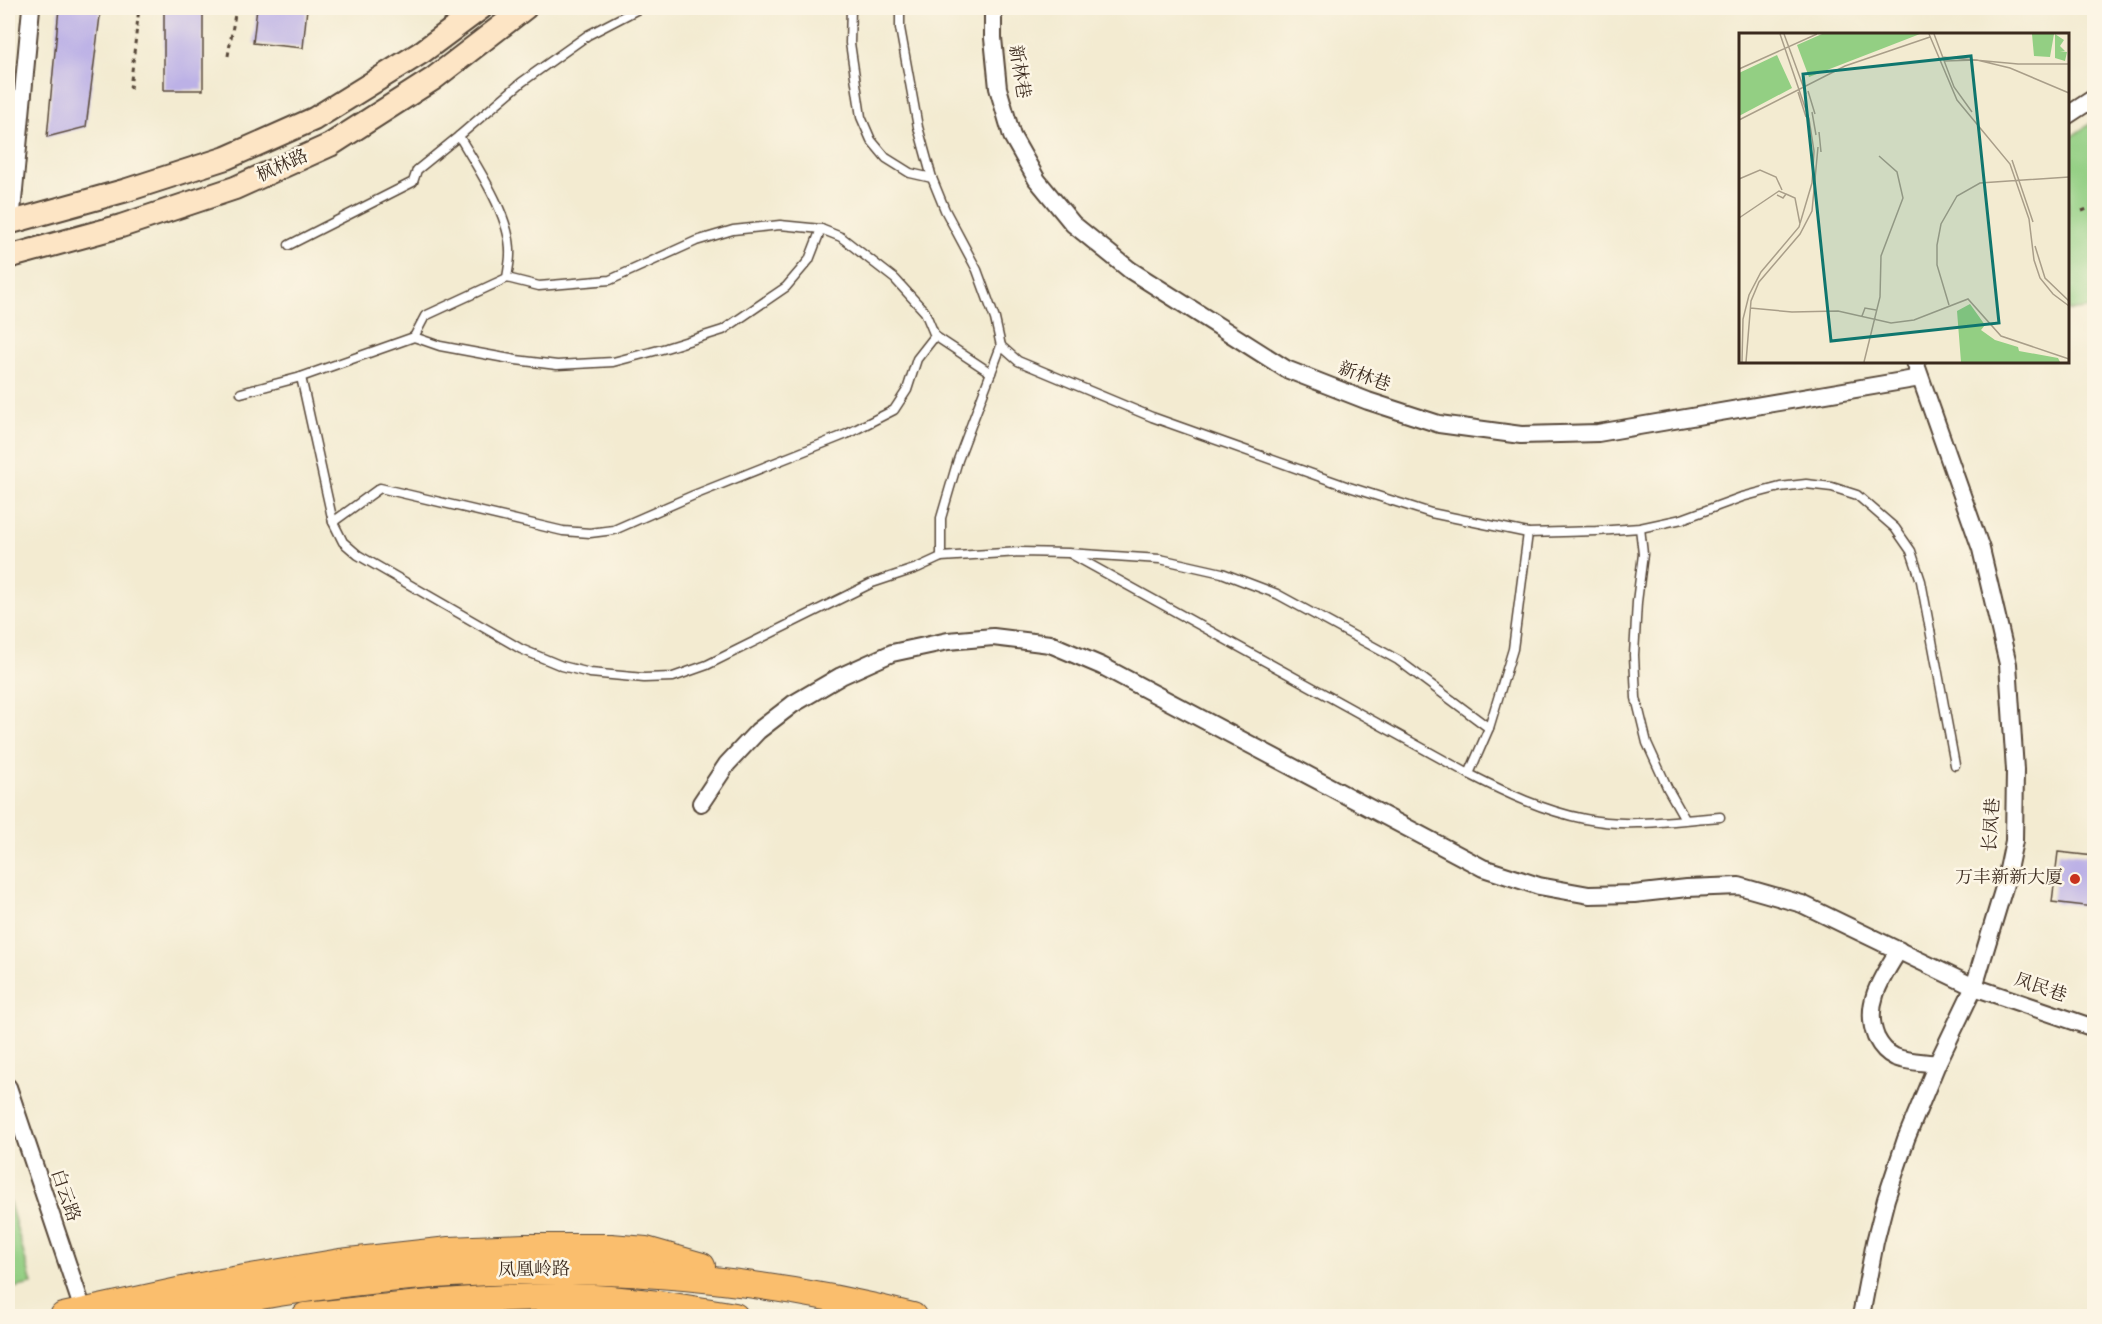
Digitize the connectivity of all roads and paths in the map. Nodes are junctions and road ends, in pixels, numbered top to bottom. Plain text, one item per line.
1 (32, 8) edge
2 (139, 8) edge
3 (236, 8) edge
4 (482, 8) edge
5 (525, 8) edge
6 (640, 8) edge
7 (851, 8) edge
8 (900, 8) edge
9 (993, 8) edge
10 (228, 56) dead end
11 (130, 89) dead end
12 (2094, 98) edge
13 (2069, 114) edge
14 (459, 136) junction
15 (932, 178) junction
16 (2094, 206) edge
17 (2082, 211) dead end
18 (9, 223) edge
19 (821, 230) junction
20 (289, 246) dead end
21 (8, 257) edge
22 (507, 278) junction
23 (935, 336) junction
24 (414, 337) junction
25 (1001, 346) junction
26 (1915, 363) edge
27 (991, 373) junction
28 (301, 377) junction
29 (1920, 378) junction
30 (241, 393) dead end
31 (333, 522) junction
32 (1640, 528) junction
33 (1528, 533) junction
34 (1068, 553) junction
35 (941, 557) junction
36 (1489, 728) junction
37 (1955, 765) dead end
38 (1469, 774) junction
39 (701, 803) dead end
40 (1720, 817) dead end
41 (1685, 819) junction
42 (1899, 950) junction
43 (1974, 987) junction
44 (2094, 1028) edge
45 (1937, 1064) junction
46 (8, 1088) edge
47 (774, 1287) junction
48 (77, 1315) edge
49 (154, 1317) edge
50 (305, 1317) edge
51 (735, 1317) edge
52 (914, 1317) edge
53 (1861, 1317) edge

1 - 18 street
2 - 11 path
3 - 10 path
4 - 18 main road, 枫林路
5 - 21 main road, 枫林路
6 - 14 lane
7 - 15 lane
8 - 15 lane
9 - 29 street, 新林巷
12 - 13 street
14 - 20 lane
14 - 22 lane
15 - 25 lane
16 - 17 path
19 - 22 lane
19 - 23 lane
19 - 24 lane
22 - 24 lane
23 - 27 lane
23 - 31 lane
24 - 28 lane
25 - 27 lane
25 - 33 lane
26 - 29 street, 长凤巷
27 - 35 lane
28 - 30 lane
28 - 31 lane
29 - 43 street, 长凤巷
31 - 35 lane
32 - 33 lane
32 - 37 lane
32 - 41 lane
33 - 36 lane
34 - 35 lane
34 - 36 lane
34 - 38 lane
36 - 38 lane
38 - 41 lane
39 - 42 street, 凤民巷
40 - 41 lane
42 - 43 street, 凤民巷
42 - 45 street
43 - 44 street, 凤民巷
43 - 45 street, 长凤巷
45 - 53 street, 长凤巷
46 - 48 street, 白云路
47 - 48 main road
47 - 49 main road, 凤凰岭路
47 - 52 main road, 凤凰岭路
50 - 51 main road, 凤凰岭路

